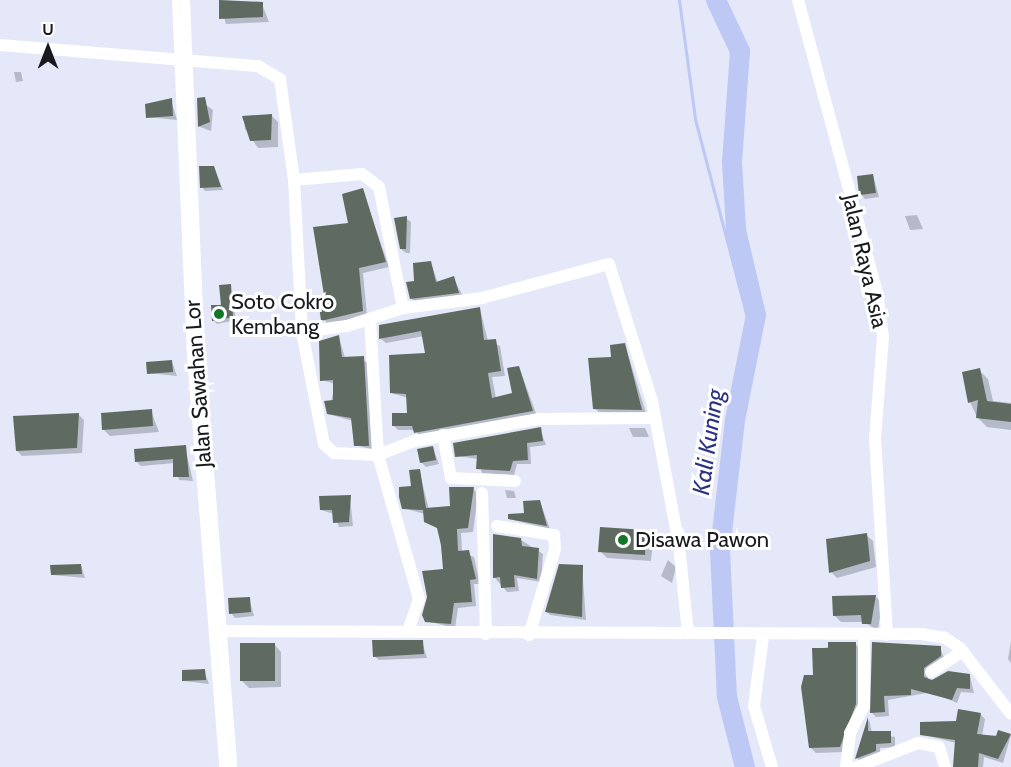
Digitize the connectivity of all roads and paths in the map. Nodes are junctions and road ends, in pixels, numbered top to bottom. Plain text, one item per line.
1 (181, 0) edge
2 (798, 0) edge
3 (0, 45) edge
4 (185, 61) junction
5 (294, 180) junction
6 (403, 308) junction
7 (370, 319) junction
8 (302, 332) junction
9 (655, 418) junction
10 (443, 435) junction
11 (378, 455) junction
12 (515, 480) dead end
13 (482, 493) dead end
14 (497, 526) dead end
15 (215, 631) junction
16 (408, 631) junction
17 (486, 634) junction
18 (529, 634) junction
19 (688, 634) junction
20 (887, 634) junction
21 (864, 635) junction
22 (763, 636) junction
23 (963, 651) junction
24 (931, 672) dead end
25 (1011, 714) edge
26 (228, 767) edge
27 (772, 767) edge
28 (846, 767) edge
29 (857, 767) edge
30 (945, 767) edge

1 - 4 main road, Jalan Sawahan Lor
2 - 20 street, Jalan Raya Asia
3 - 4 street
4 - 5 street
4 - 15 main road, Jalan Sawahan Lor
5 - 6 street
5 - 8 street
6 - 7 street
6 - 9 street
7 - 8 street
7 - 11 street
8 - 11 street
9 - 10 street
9 - 19 street
10 - 11 street
10 - 12 street
11 - 16 street
13 - 17 street
14 - 18 street
15 - 16 street
15 - 26 main road, Jalan Sawahan Lor
16 - 17 street
17 - 18 street
18 - 19 street
19 - 22 street
20 - 21 street
20 - 23 street
21 - 22 street
21 - 28 street
22 - 27 street
23 - 24 street
23 - 25 street
29 - 30 street

